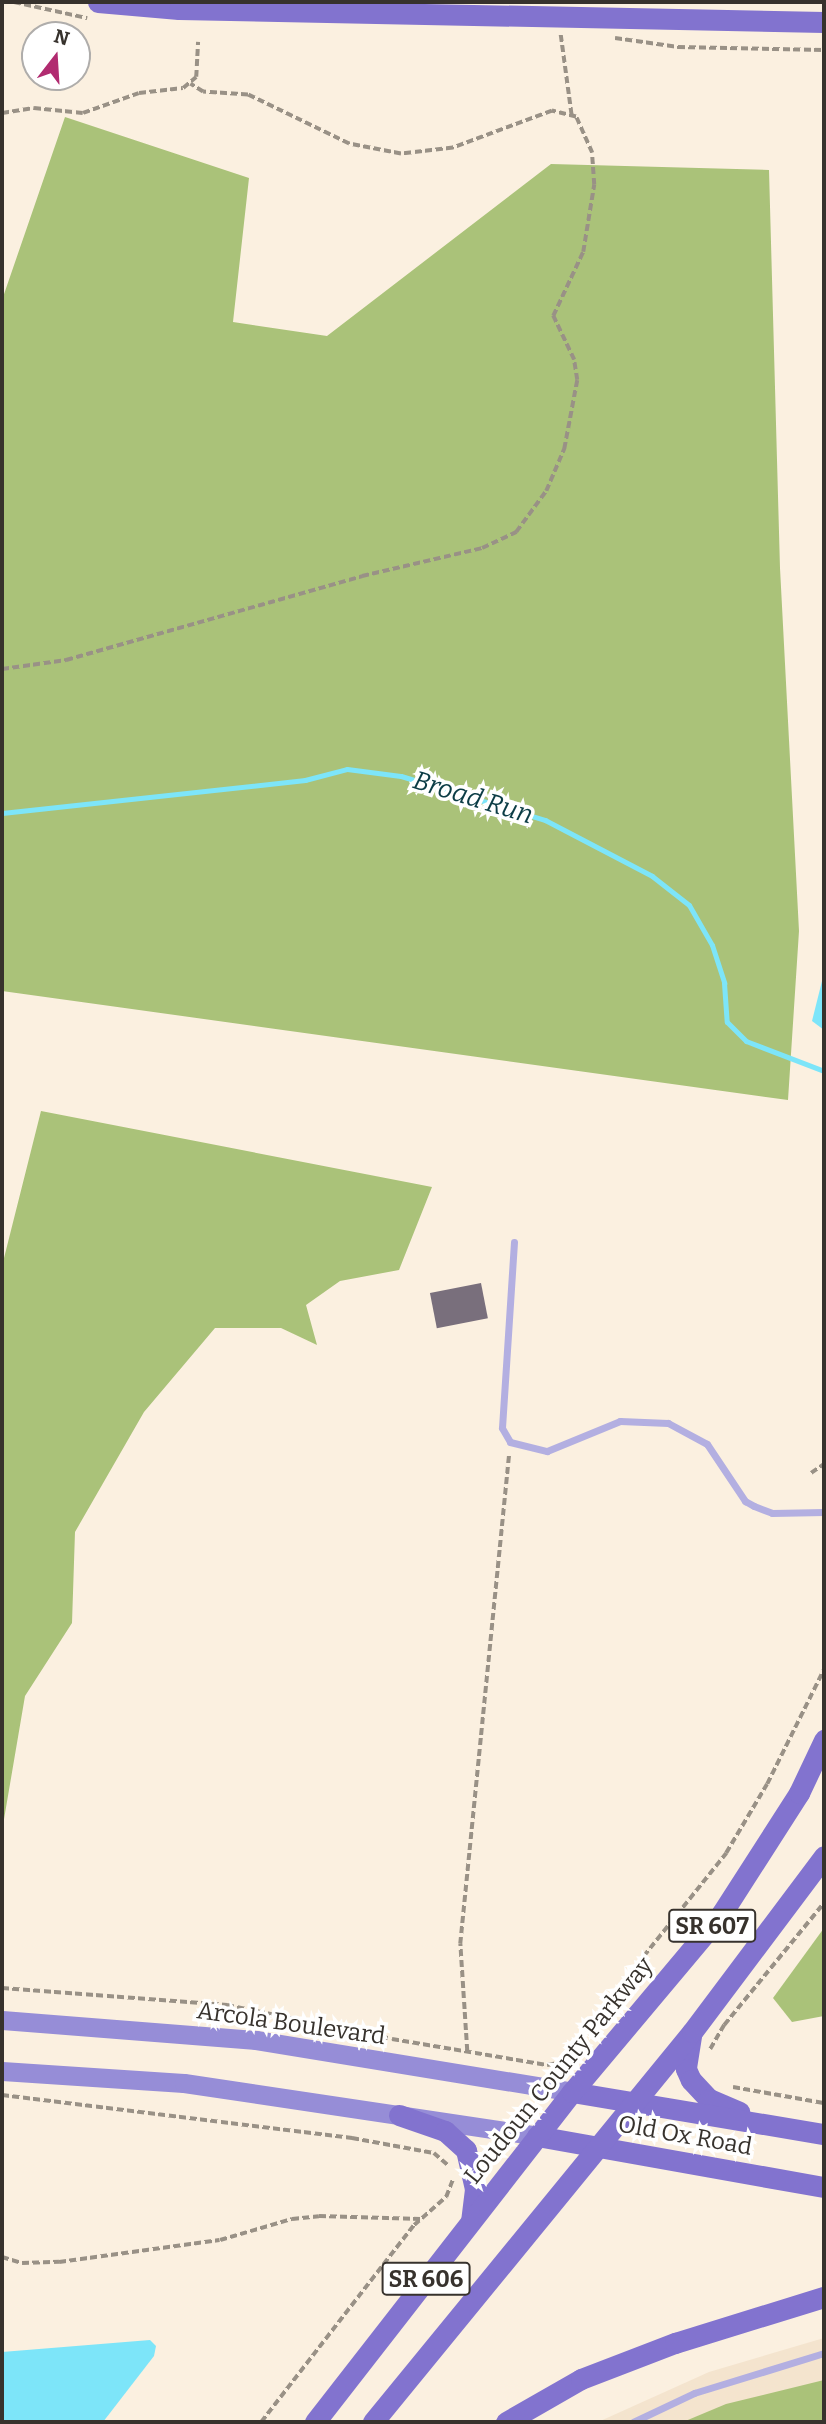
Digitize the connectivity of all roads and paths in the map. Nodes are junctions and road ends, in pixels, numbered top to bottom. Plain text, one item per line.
1 (98, 2) edge
2 (268, 6) edge
3 (824, 22) edge
4 (561, 32) dead end
5 (198, 42) dead end
6 (190, 84) junction
7 (2, 113) edge
8 (572, 116) junction
9 (2, 669) edge
10 (514, 1242) dead end
11 (510, 1442) junction
12 (824, 1464) edge
13 (811, 1473) dead end
14 (824, 1512) edge
15 (824, 1669) edge
16 (824, 1740) edge
17 (824, 1856) edge
18 (824, 1903) edge
19 (2, 1988) edge
20 (2, 2020) edge
21 (692, 2032) junction
22 (467, 2051) junction
23 (707, 2056) dead end
24 (2, 2071) edge
25 (727, 2086) dead end
26 (572, 2092) junction
27 (2, 2095) edge
28 (634, 2102) junction
29 (824, 2103) edge
30 (399, 2115) junction
31 (777, 2125) junction
32 (824, 2134) edge
33 (537, 2136) junction
34 (596, 2148) junction
35 (824, 2187) edge
36 (422, 2219) junction
37 (471, 2222) junction
38 (2, 2257) edge
39 (824, 2297) edge
40 (824, 2353) edge
41 (261, 2422) edge
42 (315, 2422) edge
43 (373, 2422) edge
44 (506, 2422) edge
45 (633, 2422) edge

1 - 2 main road
2 - 3 main road
4 - 8 path
5 - 6 path
6 - 7 path
6 - 8 path
8 - 9 path
10 - 11 lane
11 - 14 lane
11 - 22 path
12 - 13 path
15 - 22 path
16 - 26 main road, Loudoun County Parkway / SR 607
17 - 21 main road, SR 607
18 - 23 path
19 - 22 path
20 - 26 main road, Arcola Boulevard
21 - 28 main road, SR 607
21 - 31 main road
24 - 30 main road
25 - 29 path
26 - 28 main road, Old Ox Road
26 - 33 main road, Loudoun County Parkway / SR 607
27 - 36 path
28 - 31 main road, Old Ox Road
28 - 34 main road, SR 606
30 - 33 main road
30 - 37 main road
31 - 32 main road, Old Ox Road
33 - 34 main road, Old Ox Road
33 - 37 main road, Loudoun County Parkway / SR 606
34 - 35 main road, Old Ox Road
34 - 43 main road, SR 606
36 - 38 path
36 - 41 path
37 - 42 main road, Loudoun County Parkway / SR 606
39 - 44 main road
40 - 45 lane

